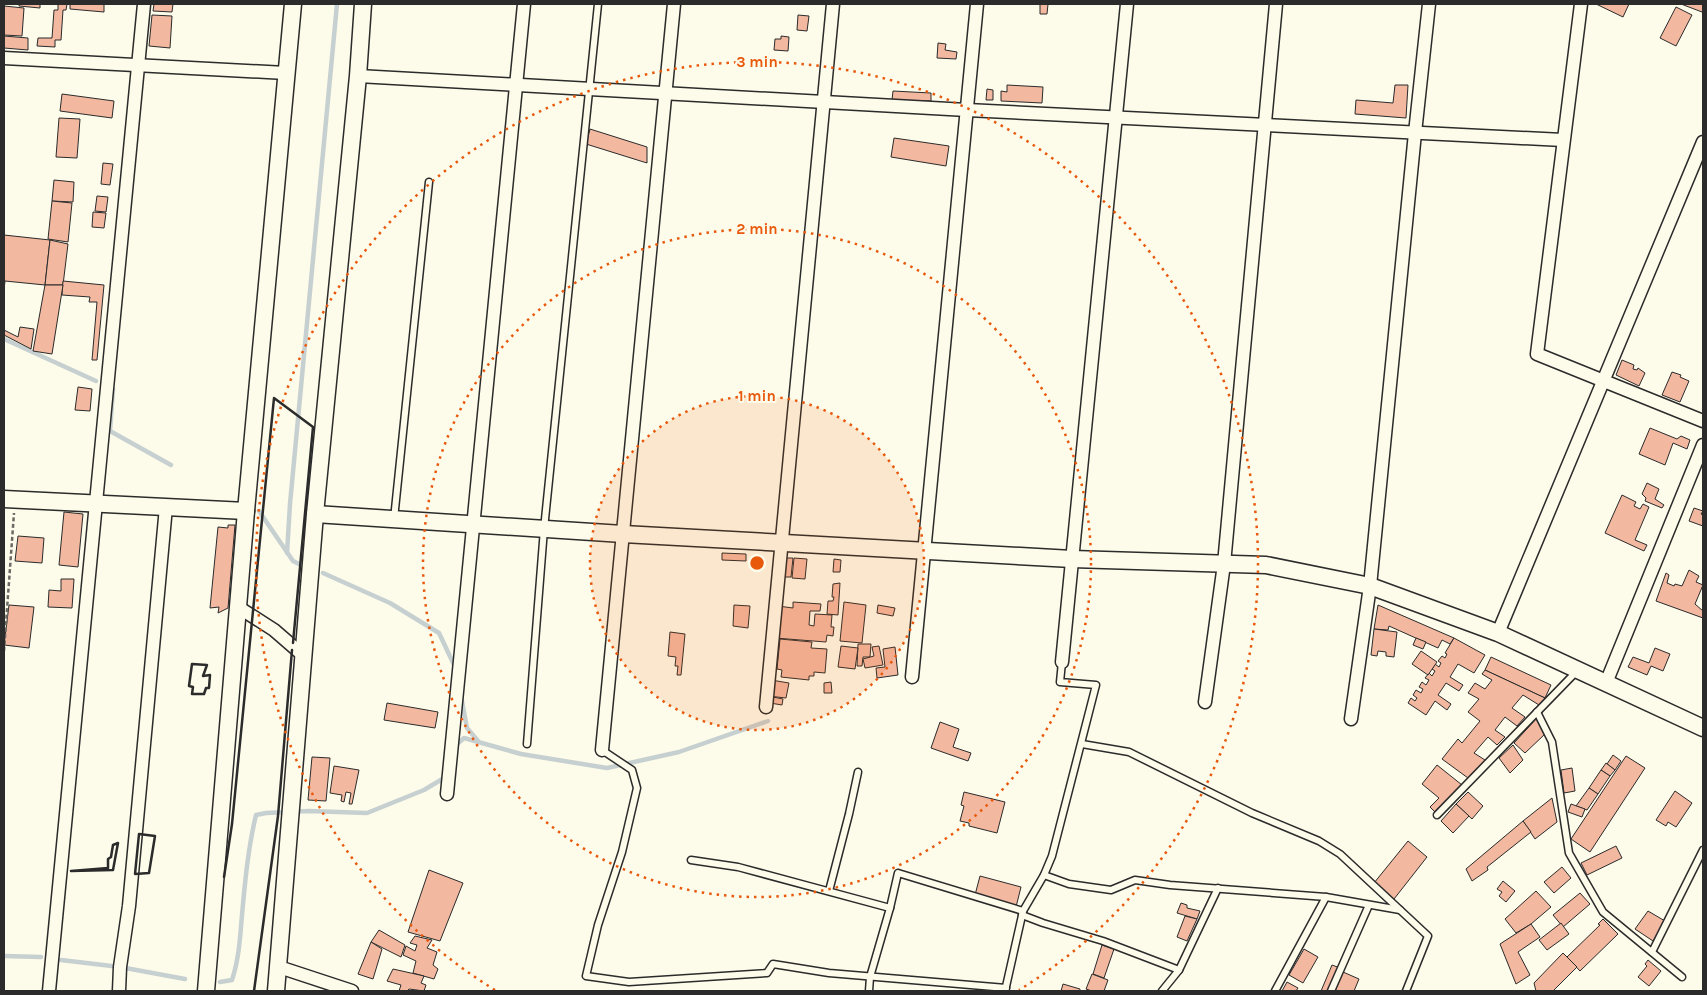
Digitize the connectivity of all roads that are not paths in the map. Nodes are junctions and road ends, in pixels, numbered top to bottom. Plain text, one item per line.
1 (144, 4) edge
2 (293, 4) edge
3 (363, 4) edge
4 (524, 4) edge
5 (598, 4) edge
6 (674, 4) edge
7 (833, 4) edge
8 (977, 4) edge
9 (1127, 4) edge
10 (1276, 4) edge
11 (1429, 4) edge
12 (1581, 4) edge
13 (4, 58) edge
14 (138, 65) junction
15 (286, 73) junction
16 (358, 76) junction
17 (516, 84) junction
18 (590, 89) junction
19 (666, 94) junction
20 (824, 102) junction
21 (967, 110) junction
22 (1116, 117) junction
23 (1265, 126) junction
24 (1415, 133) junction
25 (1563, 140) junction
26 (1703, 142) edge
27 (429, 182) dead end
28 (1604, 380) junction
29 (1703, 421) edge
30 (1703, 445) edge
31 (9, 500) edge
32 (96, 504) junction
33 (166, 507) junction
34 (246, 511) junction
35 (315, 514) junction
36 (394, 519) junction
37 (474, 524) junction
38 (544, 529) junction
39 (623, 534) junction
40 (782, 542) junction
41 (924, 550) junction
42 (1072, 559) junction
43 (1224, 564) junction
44 (1370, 586) junction
45 (238, 607) junction
46 (1498, 633) junction
47 (304, 656) junction
48 (1062, 662) joint
49 (1578, 670) junction
50 (912, 678) dead end
51 (1606, 683) junction
52 (1205, 702) dead end
53 (766, 707) dead end
54 (1537, 712) junction
55 (1351, 719) dead end
56 (1703, 728) edge
57 (527, 744) dead end
58 (1082, 744) junction
59 (602, 750) joint
60 (858, 772) dead end
61 (447, 794) dead end
62 (1438, 816) dead end
63 (1703, 850) edge
64 (691, 860) dead end
65 (1044, 875) junction
66 (1218, 888) junction
67 (829, 891) junction
68 (1326, 897) junction
69 (1369, 905) junction
70 (890, 908) junction
71 (1401, 910) junction
72 (1023, 913) junction
73 (1652, 952) junction
74 (279, 967) junction
75 (1179, 970) junction
76 (870, 977) junction
77 (1682, 977) dead end
78 (1005, 990) edge
79 (49, 991) edge
80 (119, 991) edge
81 (206, 991) edge
82 (276, 991) edge
83 (352, 991) edge
84 (869, 991) edge
85 (1162, 991) edge
86 (1275, 991) edge
87 (1332, 991) edge
88 (1406, 991) edge

1 - 14 street
2 - 15 street
3 - 16 street
4 - 17 street
5 - 18 lane
6 - 19 street
7 - 20 street
8 - 21 street
9 - 22 street
10 - 23 street
11 - 24 street
12 - 25 street
13 - 14 street
14 - 15 street
14 - 32 street
15 - 34 street
16 - 17 street
16 - 35 street
17 - 18 street
17 - 37 street
18 - 19 street
18 - 38 lane
19 - 20 street
19 - 39 street
20 - 21 street
20 - 40 street
21 - 22 street
21 - 41 street
22 - 23 street
22 - 42 street
23 - 24 street
23 - 43 street
24 - 25 street
24 - 44 street
25 - 28 street
26 - 28 street
27 - 36 lane
28 - 29 street
28 - 46 street
30 - 51 street
31 - 32 street
32 - 33 street
32 - 79 street
33 - 34 street
33 - 80 street
34 - 45 street
35 - 36 street
35 - 47 street
36 - 37 street
37 - 38 street
37 - 61 street
38 - 39 street
38 - 57 lane
39 - 40 street
39 - 59 street
40 - 41 street
40 - 53 street
41 - 42 street
41 - 50 street
42 - 43 street
42 - 48 street
43 - 44 street
43 - 52 street
44 - 46 street
44 - 55 street
45 - 47 street
45 - 81 street
46 - 49 street
47 - 74 street
48 - 58 lane
49 - 51 street
49 - 54 lane
51 - 56 street
54 - 62 lane
54 - 73 lane
58 - 65 lane
58 - 71 lane
59 - 76 lane
60 - 67 lane
63 - 73 lane
64 - 67 lane
65 - 66 lane
65 - 72 lane
66 - 68 lane
66 - 75 lane
67 - 70 lane
68 - 69 lane
68 - 86 lane
69 - 71 lane
69 - 87 lane
70 - 72 lane
70 - 76 lane
71 - 88 lane
72 - 75 lane
72 - 78 lane
73 - 77 lane
74 - 82 street
74 - 83 street
75 - 85 lane
76 - 78 lane
76 - 84 lane

